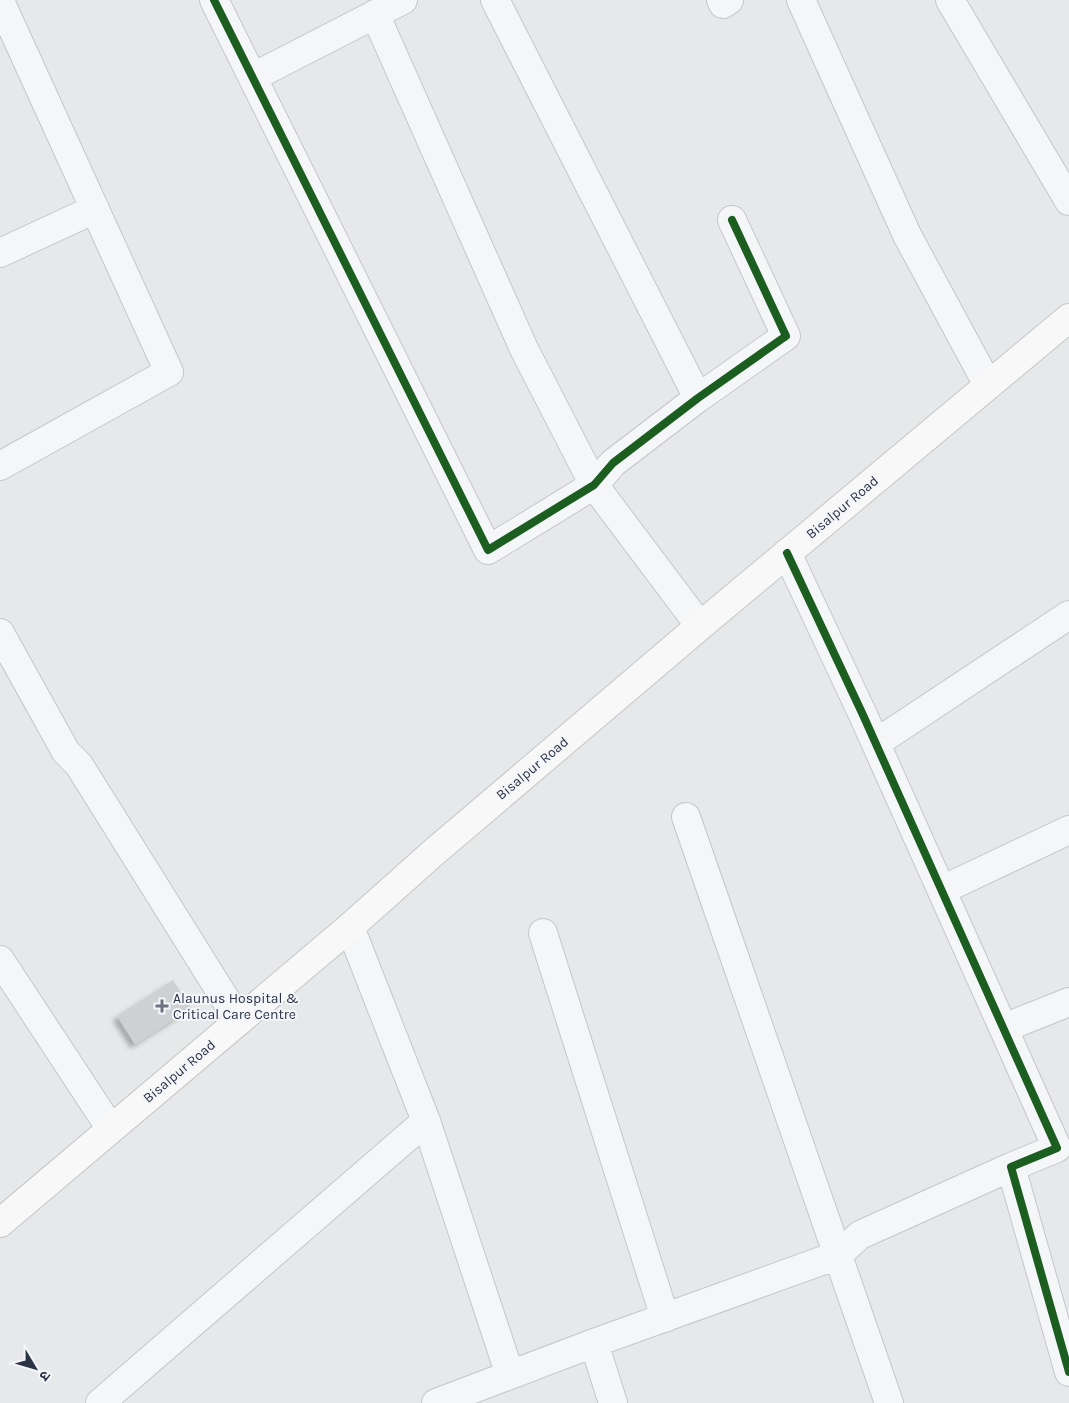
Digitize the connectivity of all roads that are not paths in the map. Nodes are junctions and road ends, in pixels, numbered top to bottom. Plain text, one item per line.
1 (214, 0) edge
2 (403, 0) edge
3 (496, 0) edge
4 (721, 0) edge
5 (729, 0) edge
6 (801, 0) edge
7 (950, 0) edge
8 (0, 1) edge
9 (375, 14) junction
10 (253, 77) junction
11 (1069, 201) edge
12 (95, 209) junction
13 (732, 220) dead end
14 (0, 254) edge
15 (1069, 318) edge
16 (988, 385) junction
17 (698, 398) junction
18 (0, 466) edge
19 (594, 485) junction
20 (787, 553) junction
21 (1069, 615) edge
22 (700, 626) junction
23 (0, 633) edge
24 (876, 743) junction
25 (686, 817) dead end
26 (1069, 830) edge
27 (942, 890) junction
28 (350, 927) junction
29 (543, 933) dead end
30 (0, 960) edge
31 (1069, 1002) edge
32 (239, 1021) junction
33 (1004, 1028) junction
34 (426, 1121) junction
35 (111, 1129) junction
36 (1063, 1146) edge
37 (1012, 1167) junction
38 (2, 1218) edge
39 (838, 1255) junction
40 (665, 1318) junction
41 (594, 1343) junction
42 (1069, 1372) edge
43 (510, 1375) junction
44 (100, 1403) edge
45 (436, 1403) edge
46 (613, 1403) edge
47 (889, 1403) edge

1 - 10 street
2 - 9 street
3 - 17 street
4 - 5 street
6 - 16 street
7 - 11 street
8 - 12 street
9 - 10 street
9 - 19 street
10 - 19 street
12 - 14 street
12 - 18 street
13 - 17 street
15 - 16 main road, Bisalpur Road
16 - 20 main road, Bisalpur Road
17 - 19 street
19 - 22 street
20 - 22 main road, Bisalpur Road
20 - 24 street
21 - 24 street
22 - 28 main road, Bisalpur Road
23 - 32 street
24 - 27 street
25 - 39 street
26 - 27 street
27 - 33 street
28 - 32 main road, Bisalpur Road
28 - 34 street
29 - 40 street
30 - 35 street
31 - 33 street
32 - 35 main road, Bisalpur Road
33 - 36 street
34 - 43 street
34 - 44 street
35 - 38 main road, Bisalpur Road
36 - 37 street
37 - 39 street
37 - 42 street
39 - 40 street
39 - 47 street
40 - 41 street
41 - 43 street
41 - 46 street
43 - 45 street

